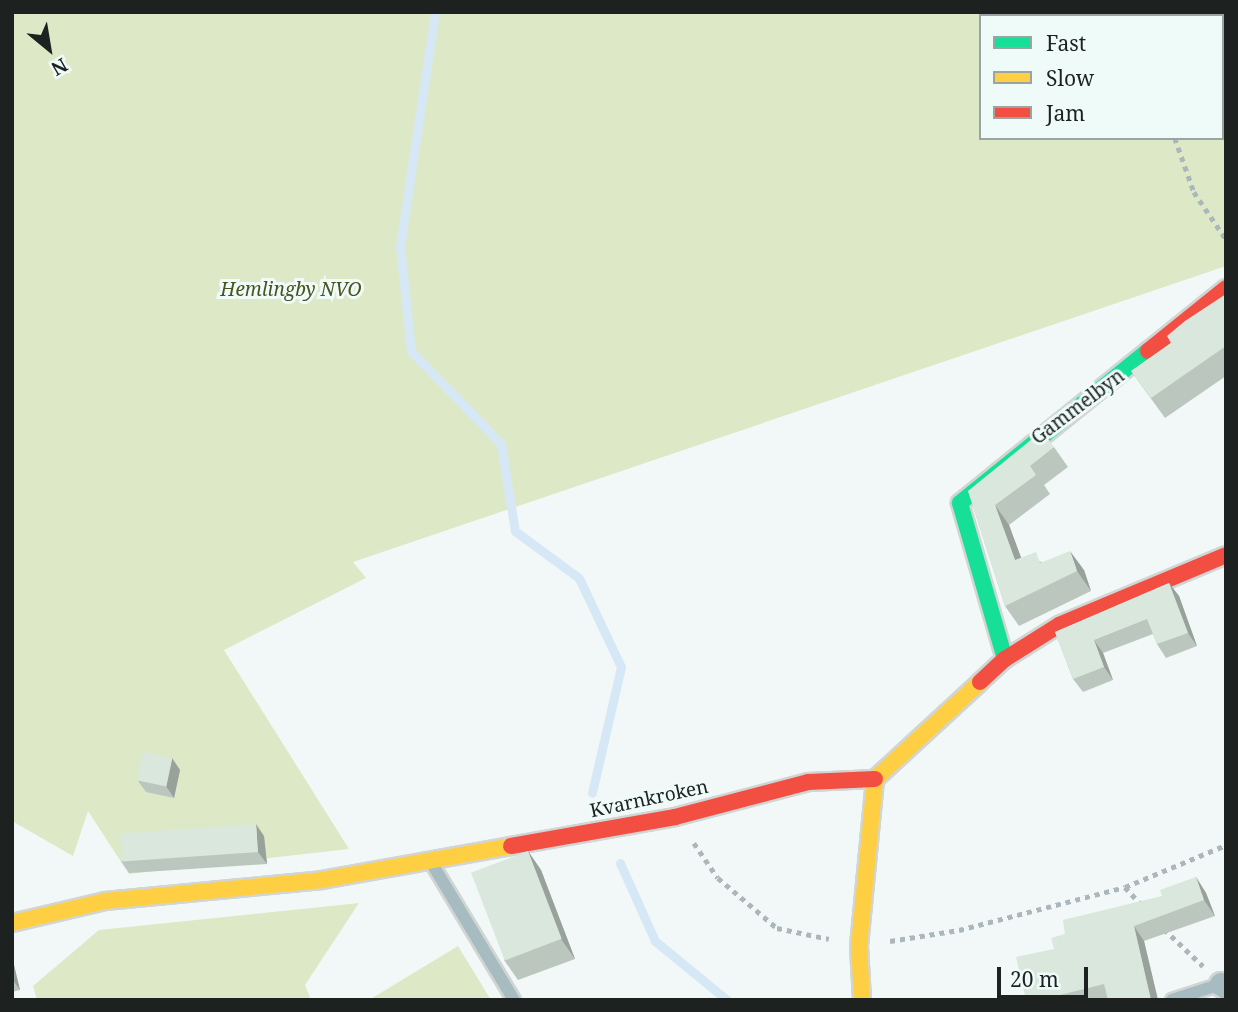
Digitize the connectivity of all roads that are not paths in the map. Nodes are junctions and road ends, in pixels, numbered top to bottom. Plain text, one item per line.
1 (1226, 288) edge
2 (1226, 555) edge
3 (1005, 659) junction
4 (875, 779) junction
5 (430, 861) junction
6 (12, 923) edge
7 (1224, 986) edge
8 (514, 1000) edge
9 (862, 1000) edge
10 (1172, 1000) edge

1 - 3 street, Gammelbyn
2 - 3 street
3 - 4 street
4 - 5 street, Kvarnkroken
4 - 9 street
5 - 6 street, Kvarnkroken
5 - 8 lane
7 - 10 lane

